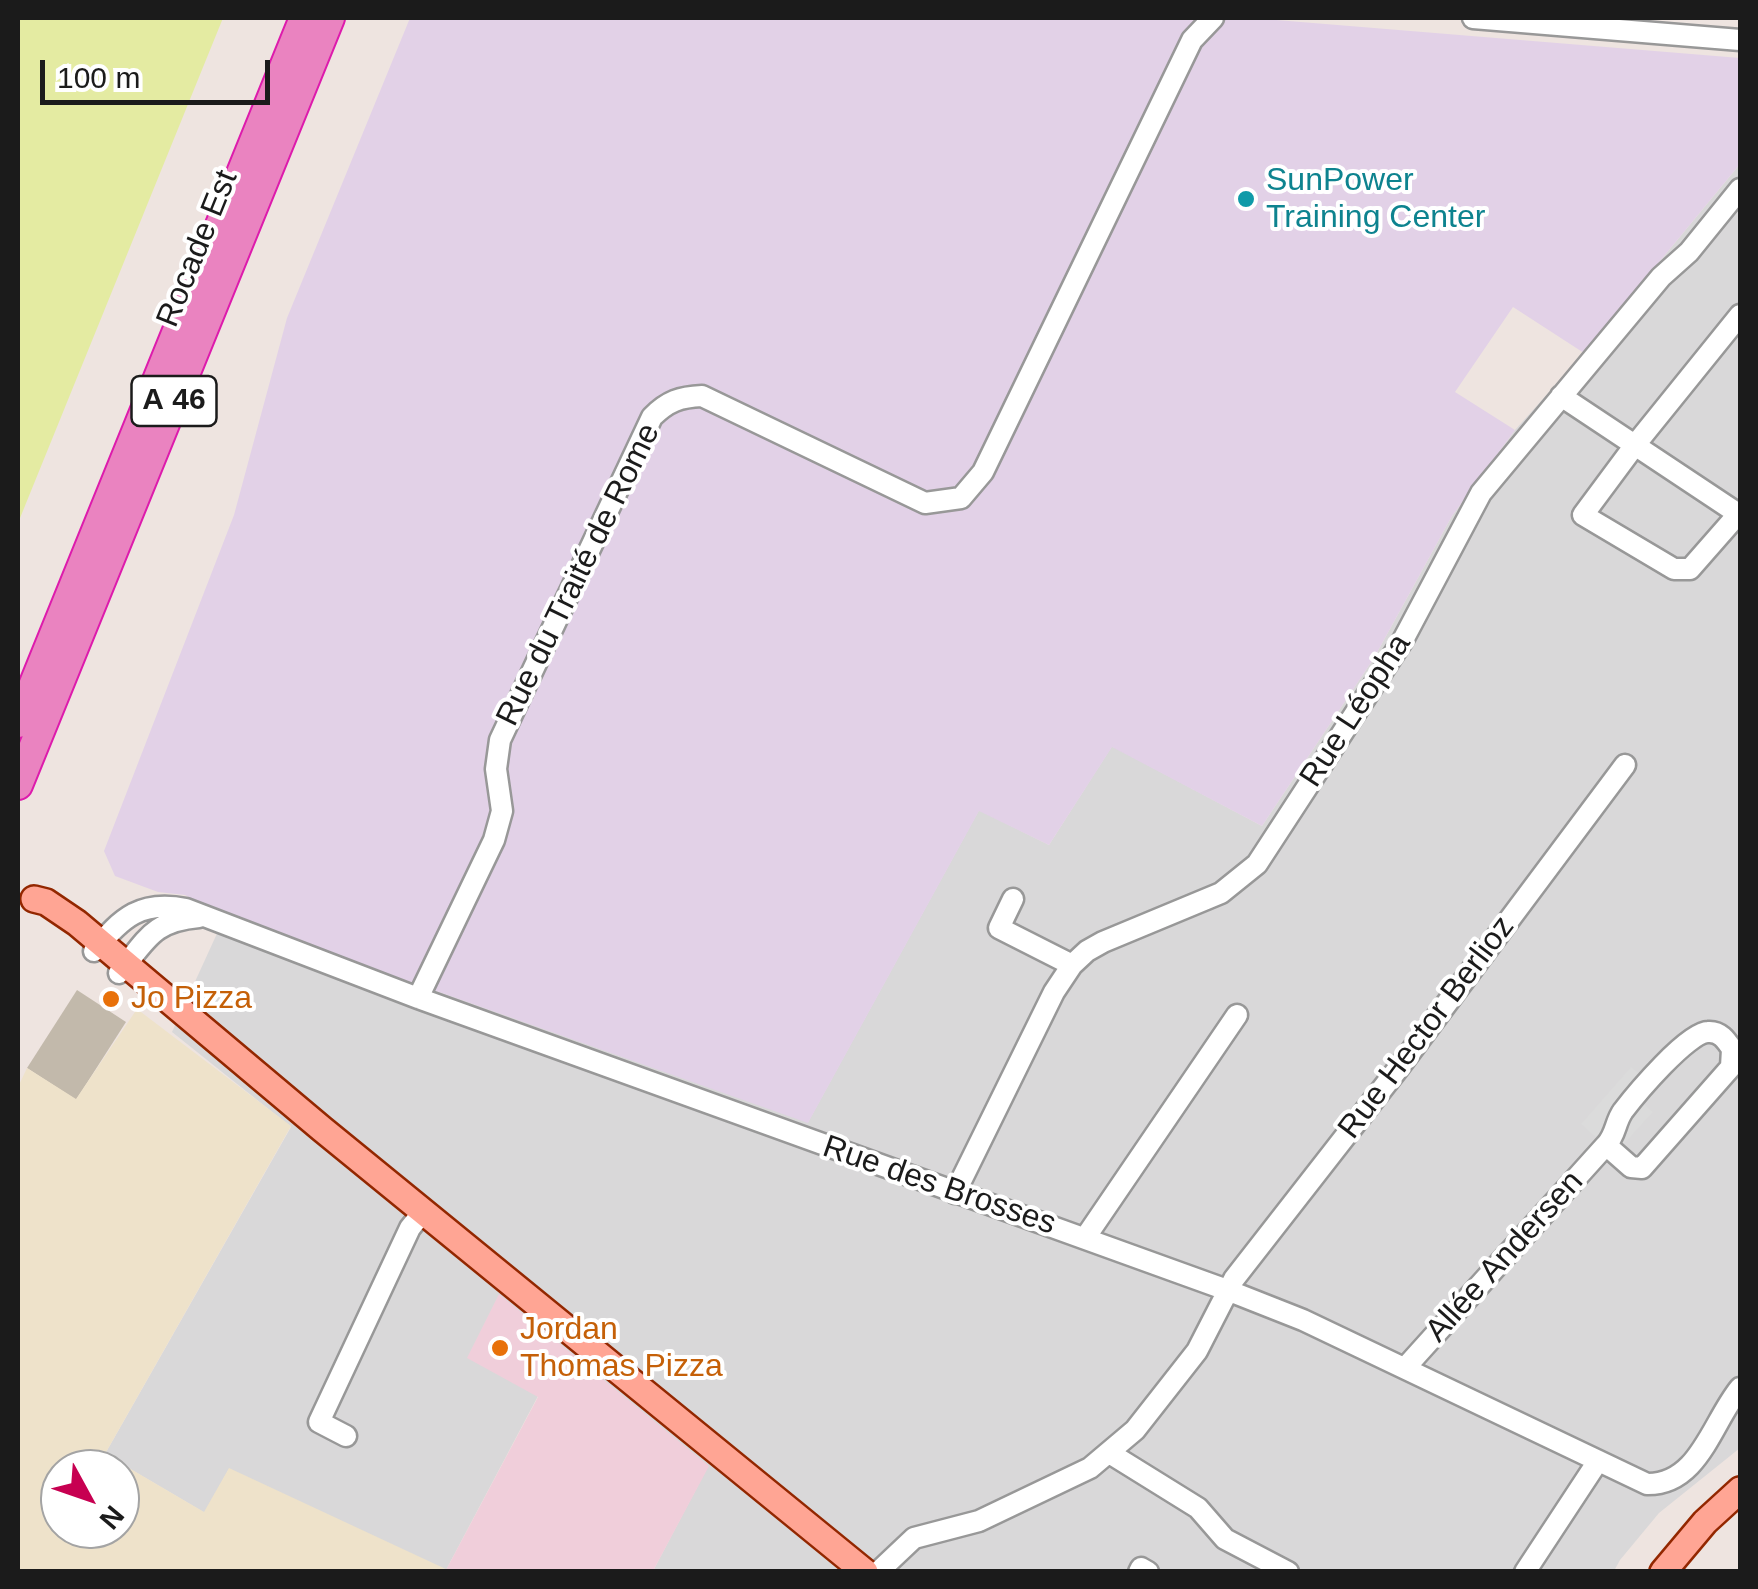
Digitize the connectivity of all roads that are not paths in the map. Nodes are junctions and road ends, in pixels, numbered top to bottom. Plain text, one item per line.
1 (304, 18) edge
2 (330, 18) edge
3 (1213, 18) edge
4 (1473, 18) edge
5 (1740, 40) edge
6 (1740, 189) edge
7 (1740, 315) edge
8 (1561, 396) junction
9 (1635, 445) junction
10 (1740, 514) edge
11 (18, 723) edge
12 (1626, 765) dead end
13 (18, 785) edge
14 (26, 894) edge
15 (1012, 898) dead end
16 (202, 916) junction
17 (98, 947) junction
18 (1072, 965) junction
19 (122, 968) junction
20 (418, 998) junction
21 (1237, 1015) dead end
22 (1606, 1145) junction
23 (955, 1193) junction
24 (423, 1212) junction
25 (1084, 1238) junction
26 (1228, 1290) junction
27 (1405, 1368) junction
28 (1740, 1388) edge
29 (346, 1436) dead end
30 (1111, 1454) junction
31 (1598, 1461) junction
32 (1740, 1490) edge
33 (1297, 1568) edge
34 (865, 1572) edge
35 (878, 1572) edge
36 (1139, 1572) edge
37 (1148, 1572) edge
38 (1525, 1572) edge
39 (1663, 1572) edge

1 - 11 highway, Rocade Est / A 46
2 - 13 highway, Rocade Est / A 46
3 - 20 street, Rue du Traité de Rome
4 - 5 street
6 - 8 street, Rue Léopha
7 - 9 street
8 - 9 street
8 - 18 street, Rue Léopha
9 - 10 street
9 - 10 street
12 - 26 street, Rue Hector Berlioz
14 - 17 main road
15 - 18 street
16 - 17 street, Rue des Brosses
16 - 19 street
16 - 20 street, Rue des Brosses
17 - 19 main road
18 - 23 street, Rue Léopha
19 - 24 main road
20 - 23 street, Rue des Brosses
21 - 25 street
22 - 22 street, Allée Andersen
22 - 27 street, Allée Andersen
23 - 25 street, Rue des Brosses
24 - 29 street
24 - 34 main road
25 - 26 street, Rue des Brosses
26 - 27 street, Rue des Brosses
26 - 30 street, Rue Hector Berlioz
27 - 31 street, Rue des Brosses
28 - 31 street, Rue des Brosses
30 - 33 street
30 - 35 street, Rue Hector Berlioz
31 - 38 street
32 - 39 main road
36 - 37 street

